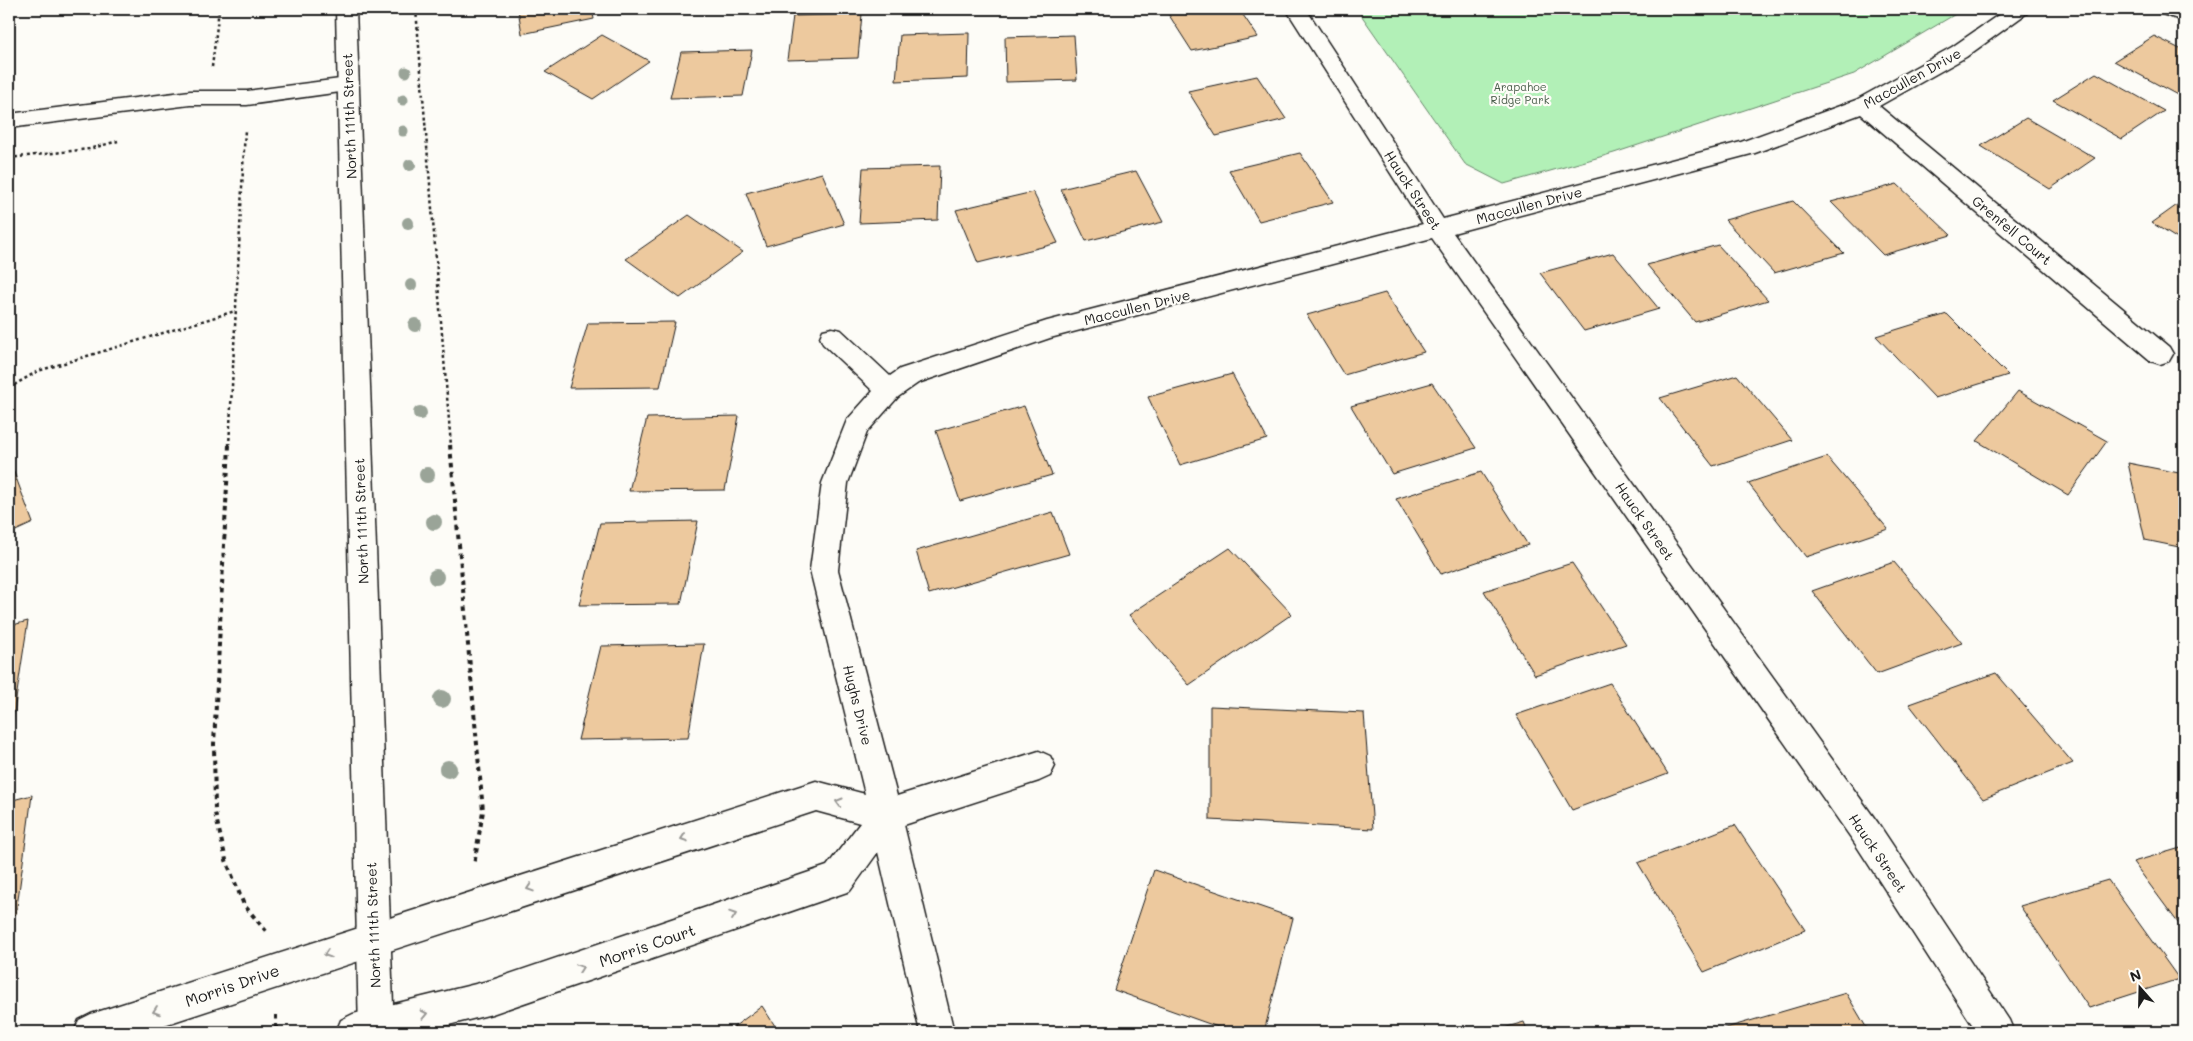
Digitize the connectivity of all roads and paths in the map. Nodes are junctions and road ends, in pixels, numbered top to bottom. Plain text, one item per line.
1 (346, 9) edge
2 (416, 9) edge
3 (1296, 9) edge
4 (2020, 9) edge
5 (2166, 9) edge
6 (2184, 16) edge
7 (348, 85) junction
8 (247, 98) junction
9 (1864, 106) junction
10 (9, 121) edge
11 (1438, 229) junction
12 (235, 311) junction
13 (832, 337) dead end
14 (1013, 341) joint
15 (2160, 354) dead end
16 (9, 388) edge
17 (889, 390) junction
18 (1039, 766) dead end
19 (886, 815) junction
20 (474, 907) junction
21 (268, 932) dead end
22 (373, 939) junction
23 (369, 1030) edge
24 (92, 1032) edge
25 (937, 1032) edge
26 (1997, 1032) edge

1 - 7 street, North 111th Street
2 - 20 path
3 - 11 street, Hauck Street
4 - 9 street, Maccullen Drive
5 - 6 street
7 - 8 street
7 - 22 street, North 111th Street
8 - 10 street
8 - 12 path
9 - 11 street, Maccullen Drive
9 - 15 street, Grenfell Court
11 - 14 street, Maccullen Drive
11 - 26 street, Hauck Street
12 - 16 path
12 - 21 path
13 - 17 street
14 - 17 street, Hughs Drive
17 - 19 street, Hughs Drive
18 - 19 street
19 -> 20 street
23 -> 19 street, Morris Court
19 - 25 street, Hughs Drive
20 - 22 street
22 - 23 street, North 111th Street
22 -> 24 street, Morris Drive

